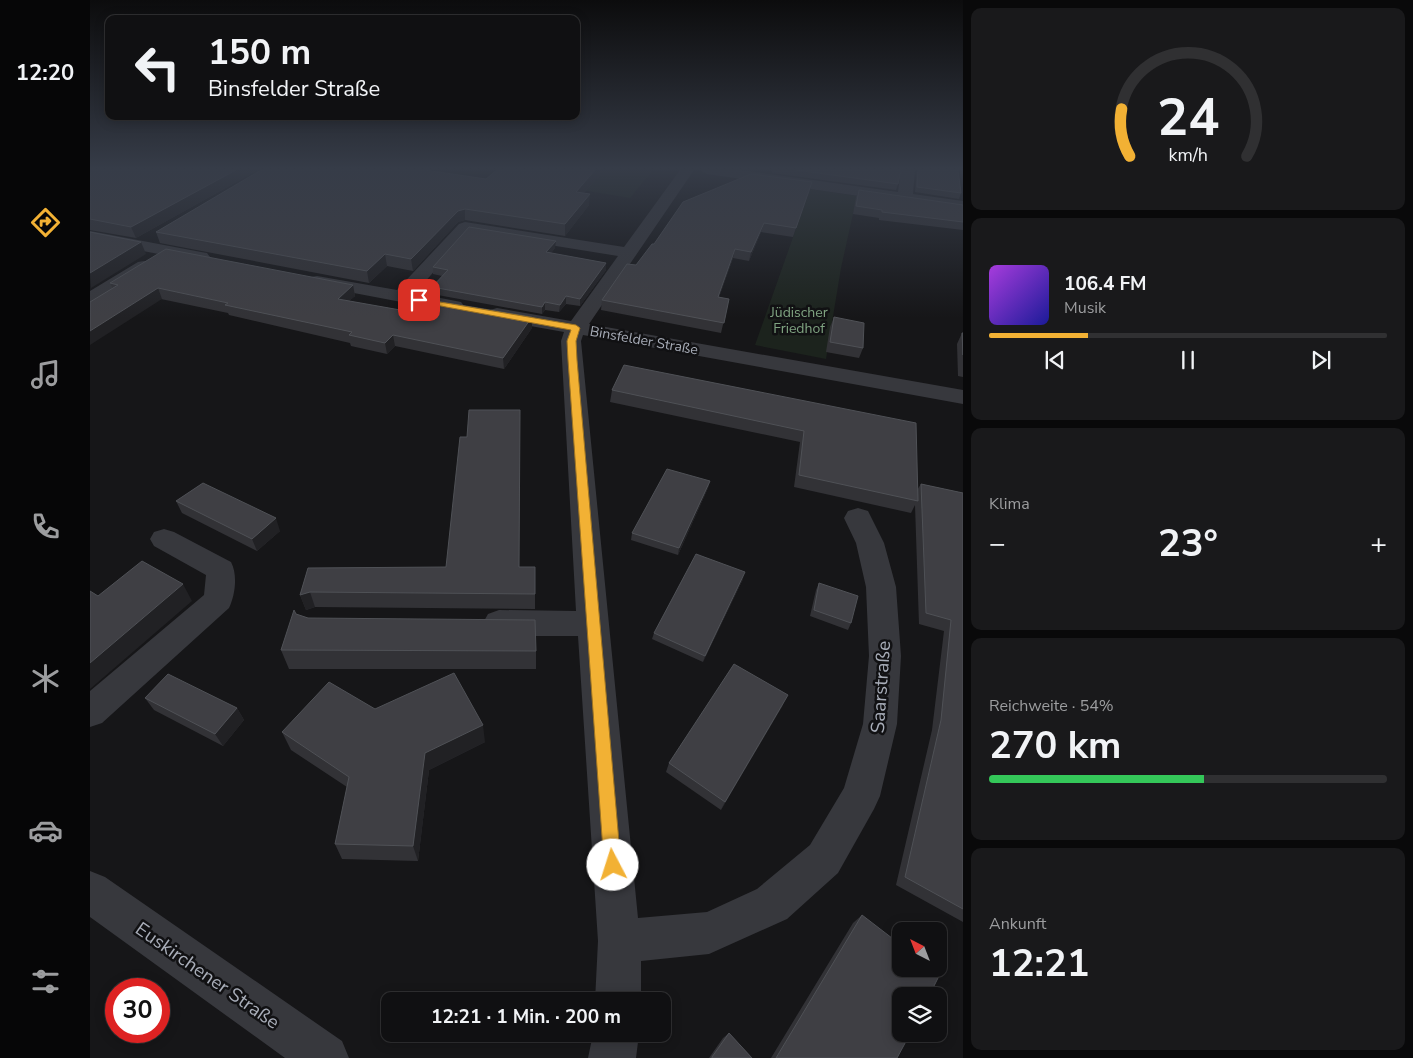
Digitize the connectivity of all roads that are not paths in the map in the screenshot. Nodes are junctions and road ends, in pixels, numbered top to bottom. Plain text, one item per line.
1 (652, 219) edge
2 (156, 235) dead end
3 (90, 236) edge
4 (140, 244) junction
5 (168, 250) junction
6 (628, 253) junction
7 (215, 260) edge
8 (299, 277) edge
9 (401, 297) junction
10 (90, 298) edge
11 (576, 328) junction
12 (963, 397) edge
13 (858, 518) dead end
14 (164, 539) dead end
15 (474, 623) edge
16 (592, 624) junction
17 (90, 712) edge
18 (90, 892) edge
19 (619, 941) junction
20 (618, 992) edge
21 (615, 1042) edge
22 (307, 1051) edge
23 (612, 1058) edge

1 - 6 street
2 - 4 street
3 - 4 street
4 - 5 street
5 - 7 street
5 - 10 street
6 - 9 street
6 - 11 street
8 - 9 street, Binsfelder Straße
9 - 11 street, Binsfelder Straße
11 - 12 street, Binsfelder Straße
11 - 16 street
13 - 19 street, Saarstraße
14 - 17 street
15 - 16 street
16 - 19 street
18 - 22 street, Euskirchener Straße
19 - 20 street
21 - 23 street

